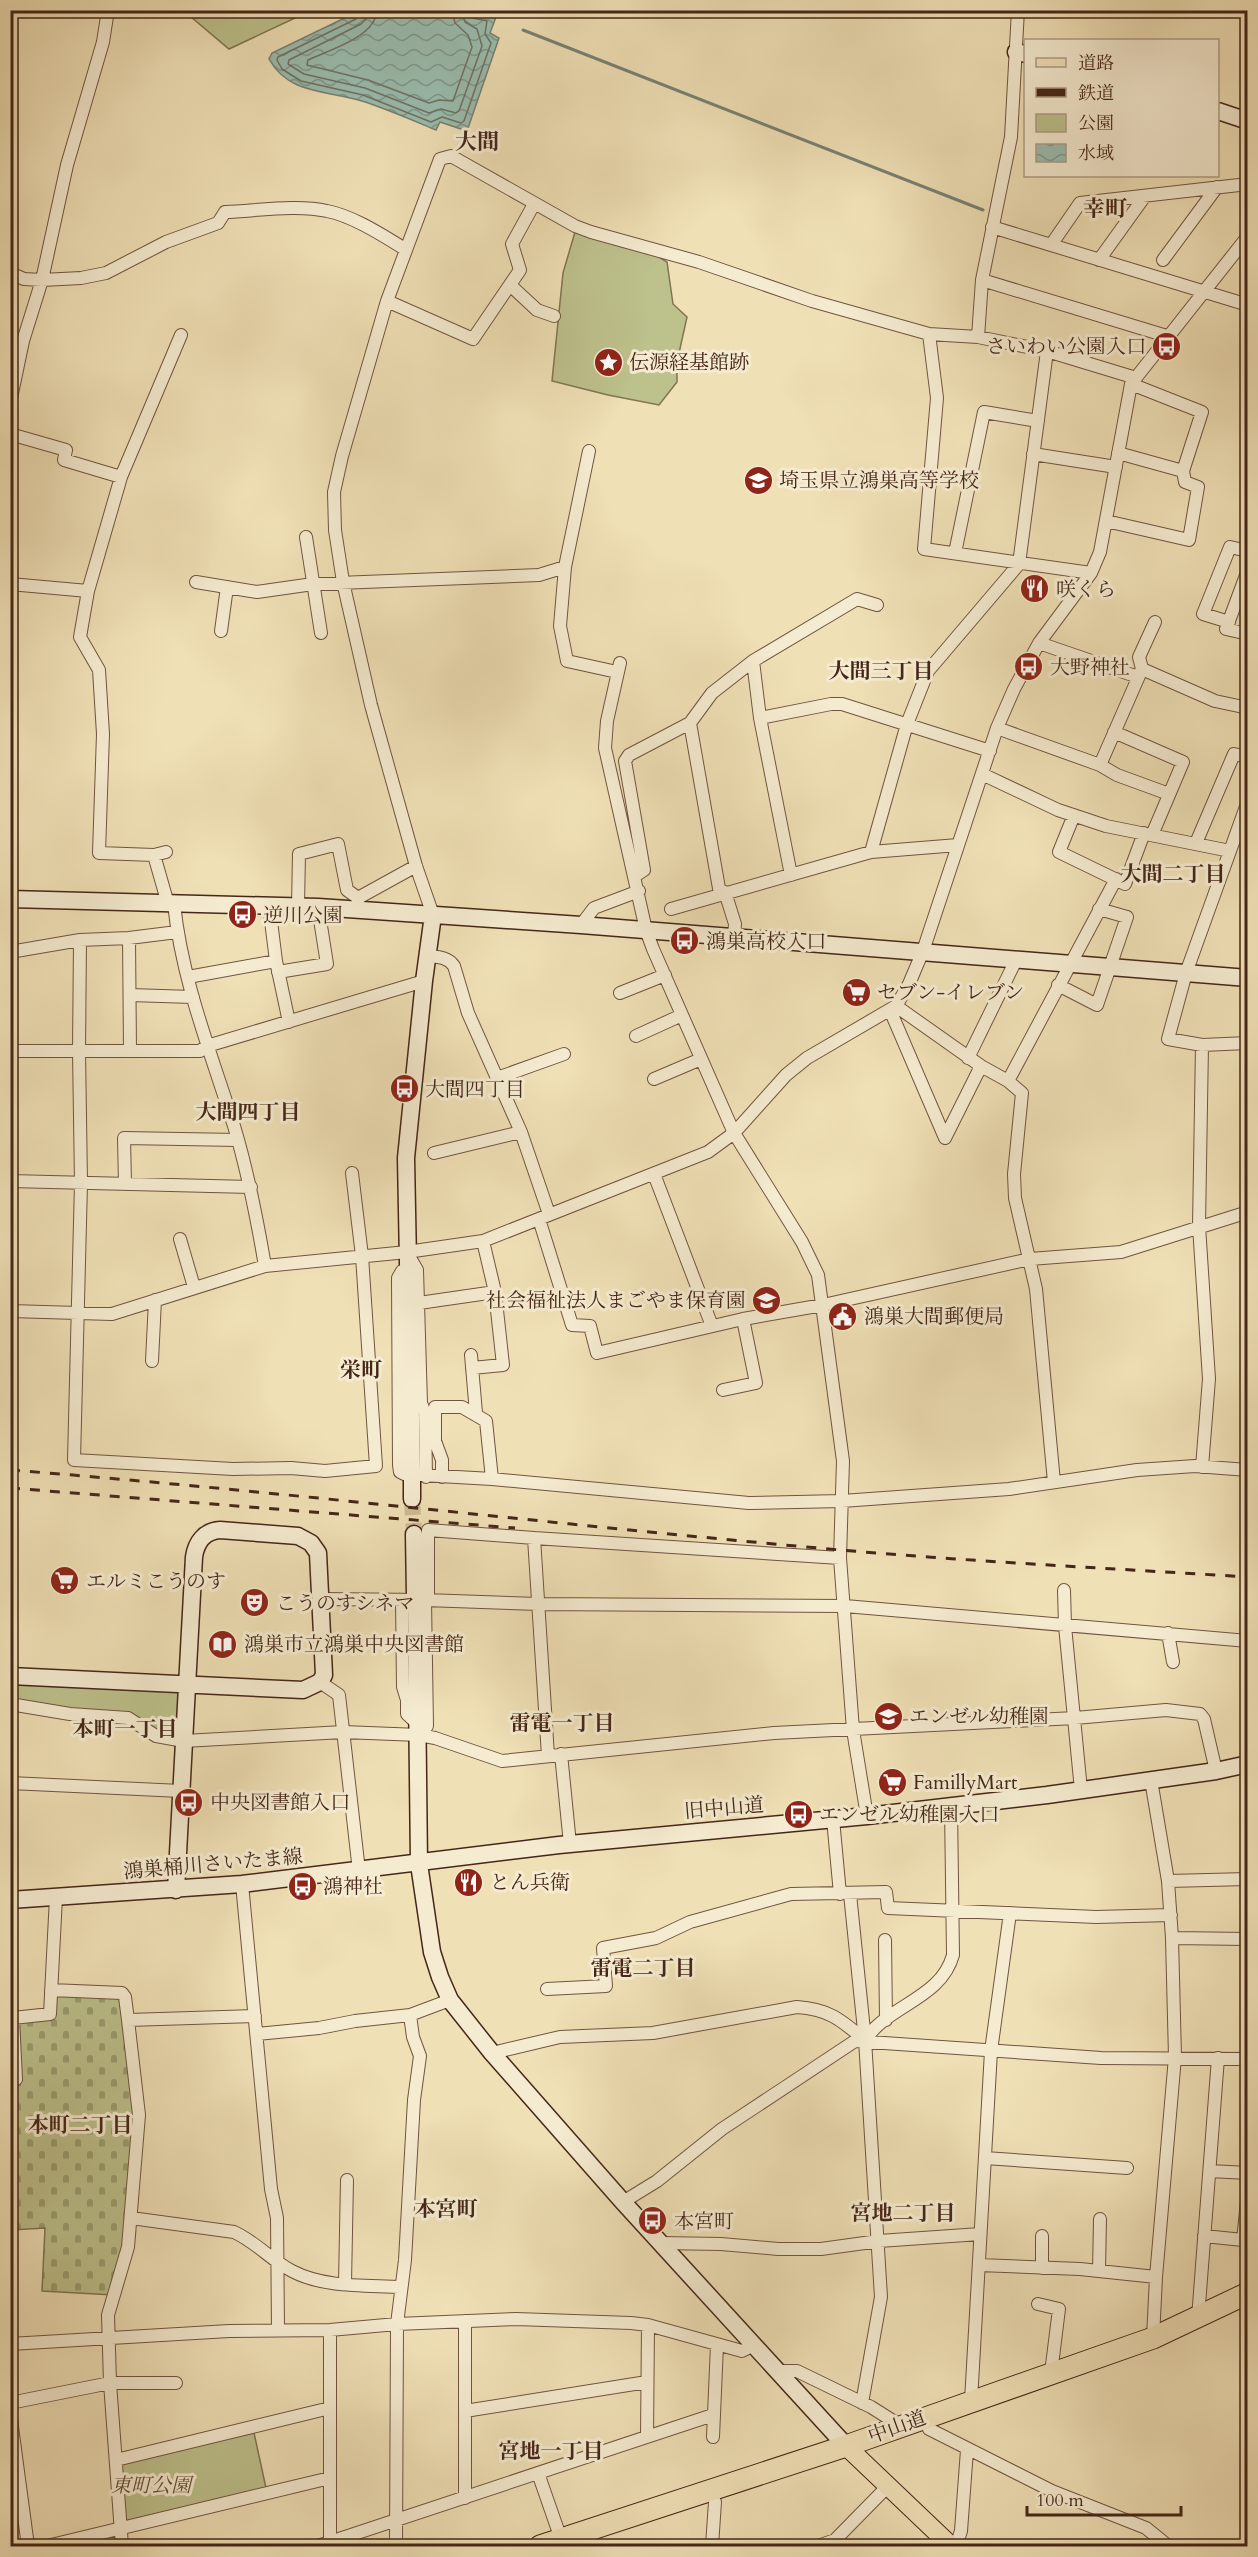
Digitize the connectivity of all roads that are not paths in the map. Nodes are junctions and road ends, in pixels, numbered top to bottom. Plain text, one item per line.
1 (108, 10) edge
2 (1018, 10) edge
3 (1021, 53) edge
4 (1219, 111) edge
5 (1248, 121) edge
6 (1248, 184) edge
7 (1218, 187) junction
8 (1146, 195) junction
9 (534, 204) junction
10 (992, 227) junction
11 (1248, 236) edge
12 (1051, 245) junction
13 (405, 249) junction
14 (1099, 260) junction
15 (1163, 260) dead end
16 (10, 273) edge
17 (42, 280) junction
18 (982, 280) junction
19 (510, 285) junction
20 (1206, 292) junction
21 (387, 301) junction
22 (1248, 305) edge
23 (554, 316) dead end
24 (929, 334) junction
25 (181, 335) dead end
26 (978, 337) junction
27 (1170, 337) junction
28 (1047, 351) junction
29 (1133, 381) junction
30 (10, 403) edge
31 (1038, 422) junction
32 (10, 434) edge
33 (589, 451) dead end
34 (1118, 453) junction
35 (1033, 454) junction
36 (1116, 467) junction
37 (1183, 471) junction
38 (121, 477) junction
39 (1106, 521) junction
40 (306, 537) dead end
41 (1248, 551) edge
42 (955, 553) junction
43 (1019, 564) junction
44 (565, 567) junction
45 (1248, 570) edge
46 (1091, 573) junction
47 (196, 582) dead end
48 (343, 582) junction
49 (10, 584) edge
50 (313, 584) junction
51 (227, 587) junction
52 (88, 591) junction
53 (877, 605) dead end
54 (1155, 622) dead end
55 (1229, 622) junction
56 (221, 631) dead end
57 (321, 633) dead end
58 (1248, 634) edge
59 (1039, 643) junction
60 (753, 661) junction
61 (1140, 673) junction
62 (1248, 708) edge
63 (760, 718) junction
64 (690, 723) junction
65 (908, 724) junction
66 (997, 728) junction
67 (1114, 732) junction
68 (990, 751) junction
69 (1248, 757) edge
70 (1100, 765) junction
71 (982, 774) junction
72 (1169, 794) junction
73 (1248, 801) edge
74 (1074, 815) junction
75 (1148, 834) junction
76 (1196, 843) junction
77 (958, 845) junction
78 (1230, 851) junction
79 (871, 852) junction
80 (416, 866) junction
81 (791, 874) junction
82 (635, 876) junction
83 (1116, 879) junction
84 (639, 891) junction
85 (722, 893) junction
86 (10, 899) edge
87 (171, 904) junction
88 (358, 904) junction
89 (268, 905) junction
90 (298, 906) junction
91 (318, 907) junction
92 (670, 909) dead end
93 (1099, 909) junction
94 (433, 915) junction
95 (581, 925) junction
96 (646, 930) junction
97 (177, 932) junction
98 (734, 937) junction
99 (129, 938) junction
100 (80, 940) junction
101 (923, 951) junction
102 (10, 952) edge
103 (428, 956) junction
104 (1017, 958) junction
105 (1069, 963) junction
106 (277, 966) junction
107 (1110, 967) junction
108 (1186, 973) junction
109 (664, 975) junction
110 (188, 977) junction
111 (1248, 978) edge
112 (424, 981) junction
113 (1058, 985) junction
114 (620, 993) dead end
115 (130, 995) junction
116 (193, 998) junction
117 (893, 1008) junction
118 (682, 1015) junction
119 (290, 1022) junction
120 (636, 1036) dead end
121 (1248, 1043) edge
122 (1202, 1045) junction
123 (207, 1046) junction
124 (10, 1051) edge
125 (79, 1051) junction
126 (130, 1051) junction
127 (564, 1054) dead end
128 (968, 1058) junction
129 (701, 1059) junction
130 (981, 1066) junction
131 (497, 1078) junction
132 (654, 1079) dead end
133 (1008, 1081) junction
134 (521, 1132) junction
135 (734, 1133) junction
136 (238, 1140) junction
137 (434, 1153) dead end
138 (352, 1173) dead end
139 (654, 1174) junction
140 (10, 1180) edge
141 (81, 1183) junction
142 (126, 1184) junction
143 (251, 1187) junction
144 (1248, 1212) edge
145 (544, 1216) junction
146 (1199, 1226) junction
147 (180, 1239) dead end
148 (483, 1241) junction
149 (407, 1252) junction
150 (362, 1256) junction
151 (1030, 1259) junction
152 (265, 1266) junction
153 (194, 1287) junction
154 (495, 1292) junction
155 (155, 1300) junction
156 (418, 1304) junction
157 (822, 1305) junction
158 (10, 1311) edge
159 (78, 1311) junction
160 (743, 1319) junction
161 (712, 1326) junction
162 (152, 1361) dead end
163 (723, 1390) dead end
164 (476, 1413) junction
165 (1202, 1467) junction
166 (1248, 1470) edge
167 (413, 1475) junction
168 (442, 1477) junction
169 (492, 1479) junction
170 (1054, 1482) junction
171 (412, 1499) tunnel mouth
172 (842, 1501) junction
173 (414, 1534) tunnel mouth
174 (534, 1538) junction
175 (840, 1558) junction
176 (1064, 1590) dead end
177 (320, 1599) junction
178 (417, 1600) junction
179 (539, 1605) junction
180 (845, 1606) junction
181 (1065, 1626) junction
182 (1168, 1633) junction
183 (1248, 1641) edge
184 (1173, 1662) dead end
185 (10, 1676) edge
186 (188, 1683) junction
187 (321, 1683) junction
188 (10, 1704) edge
189 (1075, 1718) junction
190 (419, 1730) junction
191 (853, 1730) junction
192 (343, 1732) junction
193 (184, 1741) junction
194 (554, 1755) junction
195 (1248, 1764) edge
196 (1216, 1771) junction
197 (1151, 1780) junction
198 (10, 1783) edge
199 (1081, 1790) junction
200 (181, 1791) junction
201 (951, 1807) junction
202 (867, 1816) junction
203 (833, 1819) junction
204 (570, 1844) junction
205 (419, 1864) junction
206 (359, 1871) junction
207 (1248, 1879) edge
208 (1168, 1881) junction
209 (242, 1884) junction
210 (176, 1890) junction
211 (845, 1894) junction
212 (56, 1897) junction
213 (10, 1900) edge
214 (952, 1911) junction
215 (1010, 1913) junction
216 (1171, 1915) junction
217 (1172, 1938) junction
218 (1248, 1939) edge
219 (885, 1940) dead end
220 (547, 1989) dead end
221 (51, 1990) junction
222 (450, 2000) junction
223 (410, 2015) junction
224 (255, 2016) junction
225 (128, 2020) junction
226 (886, 2020) junction
227 (256, 2034) junction
228 (865, 2040) junction
229 (991, 2051) junction
230 (492, 2053) junction
231 (1175, 2057) junction
232 (1218, 2058) junction
233 (1248, 2059) edge
234 (10, 2080) edge
235 (985, 2158) junction
236 (1127, 2168) dead end
237 (1210, 2171) junction
238 (1248, 2173) edge
239 (347, 2180) dead end
240 (1248, 2192) edge
241 (623, 2202) junction
242 (131, 2218) junction
243 (1100, 2219) dead end
244 (980, 2234) junction
245 (1042, 2236) dead end
246 (1204, 2236) junction
247 (879, 2241) junction
248 (661, 2243) junction
249 (276, 2260) junction
250 (979, 2265) junction
251 (1042, 2268) junction
252 (1099, 2271) junction
253 (1156, 2277) junction
254 (345, 2283) junction
255 (401, 2287) junction
256 (1248, 2293) edge
257 (1038, 2304) dead end
258 (1248, 2304) edge
259 (1198, 2318) junction
260 (465, 2321) junction
261 (397, 2324) junction
262 (648, 2325) junction
263 (278, 2330) junction
264 (330, 2330) junction
265 (108, 2338) junction
266 (1153, 2338) junction
267 (10, 2344) edge
268 (717, 2345) junction
269 (754, 2345) junction
270 (779, 2372) junction
271 (1051, 2373) junction
272 (647, 2382) junction
273 (110, 2383) junction
274 (176, 2383) dead end
275 (970, 2401) junction
276 (10, 2403) edge
277 (862, 2403) junction
278 (330, 2408) junction
279 (465, 2411) junction
280 (10, 2412) edge
281 (713, 2415) junction
282 (901, 2426) junction
283 (929, 2429) junction
284 (647, 2437) junction
285 (713, 2437) dead end
286 (967, 2450) junction
287 (850, 2451) junction
288 (116, 2460) junction
289 (538, 2473) junction
290 (330, 2478) junction
291 (887, 2487) junction
292 (465, 2498) junction
293 (715, 2502) junction
294 (396, 2520) junction
295 (121, 2529) junction
296 (567, 2543) edge
297 (835, 2543) edge
298 (324, 2544) edge
299 (28, 2547) edge
300 (47, 2547) edge
301 (122, 2547) edge
302 (396, 2547) edge
303 (540, 2547) edge
304 (712, 2547) edge
305 (818, 2547) edge
306 (951, 2547) edge
307 (956, 2547) edge
308 (1168, 2547) edge

1 - 17 street
2 - 3 street
3 - 10 street
4 - 5 street
6 - 7 street
7 - 8 street
7 - 15 street
8 - 12 street
8 - 14 street
9 - 13 street
9 - 19 street
9 - 24 street
10 - 12 street
10 - 18 street
11 - 20 street
12 - 14 street
13 - 17 street
13 - 21 street
14 - 20 street
16 - 17 street
17 - 30 street
18 - 26 street
18 - 27 street
19 - 21 street
19 - 23 street
20 - 22 street
20 - 27 street
21 - 48 street
24 - 26 street
24 - 42 street
25 - 38 street
26 - 28 street
27 - 29 street
28 - 29 street
28 - 31 street
29 - 34 street
29 - 37 street
31 - 35 street
31 - 42 street
32 - 38 street
33 - 44 street
34 - 36 street
34 - 37 street
35 - 36 street
35 - 43 street
36 - 39 street
37 - 39 street
38 - 52 street
39 - 46 street
40 - 50 street
41 - 55 street
42 - 43 street
43 - 46 street
43 - 65 street
44 - 48 street
44 - 82 street
45 - 55 street
46 - 59 street
47 - 51 street
48 - 50 street
48 - 80 street
49 - 52 street
50 - 51 street
50 - 57 street
51 - 56 street
52 - 87 street
53 - 60 street
54 - 61 street
55 - 58 street
59 - 61 street
59 - 66 street
60 - 63 street
60 - 64 street
61 - 62 street
61 - 67 street
63 - 65 street
63 - 81 street
64 - 82 street
64 - 85 street
65 - 68 street
65 - 79 street
66 - 68 street
66 - 70 street
67 - 70 street
67 - 72 street
68 - 71 street
69 - 76 street
70 - 72 street
71 - 74 street
71 - 77 street
72 - 75 street
73 - 78 street
74 - 75 street
74 - 83 street
75 - 76 street
75 - 83 street
76 - 78 street
77 - 79 street
77 - 101 street
78 - 108 street
79 - 81 street
80 - 88 street
80 - 94 street
81 - 85 street
82 - 84 street
83 - 93 street
84 - 95 street
84 - 96 street
85 - 92 street
85 - 98 street
86 - 87 street
87 - 89 street
87 - 97 street
88 - 90 street
88 - 91 street
88 - 94 street
89 - 90 street
89 - 106 street
90 - 91 street
91 - 106 street
93 - 105 street
93 - 107 street
94 - 95 street
94 - 103 street
95 - 96 street
96 - 98 street
96 - 109 street
97 - 99 street
97 - 110 street
98 - 101 street
99 - 100 street
99 - 115 street
100 - 102 street
100 - 125 street
101 - 104 street
101 - 117 street
103 - 112 street
103 - 131 street
104 - 105 street
104 - 128 street
105 - 107 street
105 - 113 street
106 - 110 street
106 - 119 street
107 - 108 street
107 - 113 street
108 - 111 street
108 - 122 street
109 - 114 street
109 - 118 street
110 - 116 street
112 - 119 street
112 - 149 street
113 - 133 street
115 - 116 street
115 - 126 street
116 - 123 street
117 - 128 street
117 - 130 street
117 - 135 street
118 - 120 street
118 - 129 street
119 - 123 street
121 - 122 street
122 - 146 street
123 - 126 street
123 - 136 street
124 - 125 street
125 - 126 street
125 - 141 street
127 - 131 street
128 - 130 street
129 - 132 street
129 - 135 street
130 - 133 street
131 - 134 street
133 - 151 street
134 - 137 street
134 - 145 street
135 - 139 street
135 - 157 street
136 - 142 street
136 - 143 street
138 - 150 street
139 - 145 street
139 - 161 street
140 - 141 street
141 - 142 street
141 - 159 street
142 - 143 street
143 - 152 street
144 - 146 street
145 - 148 street
145 - 161 street
146 - 151 street
146 - 165 street
147 - 153 street
148 - 149 street
148 - 154 street
149 - 150 street
149 - 156 street
149 - 167 street
150 - 152 street
150 - 159 street
151 - 157 street
151 - 170 street
152 - 153 street
153 - 155 street
154 - 156 street
154 - 164 street
155 - 159 street
155 - 162 street
156 - 167 street
157 - 160 street
157 - 172 street
158 - 159 street
160 - 161 street
160 - 163 street
164 - 168 street
164 - 169 street
165 - 166 street
165 - 170 street
167 - 168 street
167 - 171 street
168 - 169 street
169 - 172 street
170 - 172 street
172 - 175 street
173 - 178 street
174 - 175 street
174 - 178 street
174 - 179 street
175 - 180 street
176 - 181 street
177 - 178 street
177 - 186 street
177 - 187 street
178 - 179 street
178 - 190 street
179 - 180 street
179 - 194 street
180 - 181 street
180 - 191 street
181 - 182 street
181 - 189 street
182 - 183 street
182 - 184 street
185 - 186 street
186 - 187 street
186 - 193 street
187 - 192 street
188 - 193 street
189 - 191 street
189 - 196 street
189 - 199 street
190 - 192 street
190 - 194 street
190 - 205 street
191 - 194 street
191 - 202 street
192 - 193 street
192 - 206 street
193 - 200 street
194 - 204 street
195 - 196 street, 旧中山道
196 - 197 street, 旧中山道
197 - 199 street, 旧中山道
197 - 208 street
198 - 200 street
199 - 201 street, 旧中山道
200 - 210 street
201 - 202 street, 旧中山道
201 - 214 street
202 - 203 street, 旧中山道
203 - 204 street, 旧中山道
203 - 211 street
204 - 205 street, 旧中山道
205 - 206 street, 鴻巣桶川さいたま線
205 - 222 street
206 - 209 street, 鴻巣桶川さいたま線
207 - 208 street
208 - 216 street
209 - 210 street, 鴻巣桶川さいたま線
209 - 224 street
210 - 212 street, 鴻巣桶川さいたま線
211 - 214 street
211 - 220 street
211 - 228 street
212 - 213 street, 鴻巣桶川さいたま線
212 - 221 street
214 - 215 street
214 - 226 street
215 - 216 street
215 - 229 street
216 - 217 street
217 - 218 street
217 - 231 street
219 - 226 street
221 - 225 street
221 - 234 street
222 - 223 street
222 - 230 street
223 - 227 street
223 - 255 street
224 - 225 street
224 - 227 street
225 - 242 street
226 - 228 street
227 - 249 street
228 - 229 street
228 - 230 street
228 - 241 street
228 - 247 street
229 - 231 street
229 - 235 street
230 - 241 street
231 - 232 street
231 - 253 street
232 - 233 street
232 - 237 street
235 - 236 street
235 - 244 street
237 - 238 street
237 - 246 street
239 - 254 street
240 - 246 street
241 - 248 street
242 - 249 street
242 - 265 street
243 - 252 street
244 - 247 street
244 - 250 street
245 - 251 street
246 - 259 street
247 - 248 street
247 - 277 street
248 - 269 street
249 - 254 street
249 - 263 street
250 - 251 street
250 - 275 street
251 - 252 street
252 - 253 street
253 - 266 street
254 - 255 street
255 - 261 street
256 - 259 highway, 中山道
257 - 271 street
258 - 283 highway, 中山道
259 - 266 highway, 中山道
260 - 261 street
260 - 262 street
260 - 279 street
261 - 264 street
261 - 294 street
262 - 268 street
262 - 272 street
263 - 264 street
263 - 265 street
264 - 278 street
265 - 267 street
265 - 273 street
266 - 271 highway, 中山道
268 - 269 street
268 - 281 street
269 - 270 street
270 - 277 street
270 - 287 street
271 - 275 highway, 中山道
272 - 279 street
272 - 284 street
273 - 274 street
273 - 276 street
273 - 288 street
275 - 282 highway, 中山道
277 - 282 street
278 - 288 street
278 - 290 street
279 - 292 street
280 - 299 street
281 - 284 street
281 - 285 street
282 - 287 highway, 中山道
283 - 286 street
283 - 287 highway, 中山道
284 - 289 street
286 - 307 street
286 - 308 street
287 - 291 main road
287 - 293 highway, 中山道
287 - 296 highway, 中山道
288 - 295 street
289 - 292 street
289 - 296 street
290 - 295 street
290 - 298 street
291 - 297 street
291 - 306 main road
292 - 294 street
293 - 296 highway, 中山道
293 - 304 street
294 - 298 street
294 - 302 street
295 - 300 street
295 - 301 street
296 - 303 highway, 中山道
297 - 305 street

